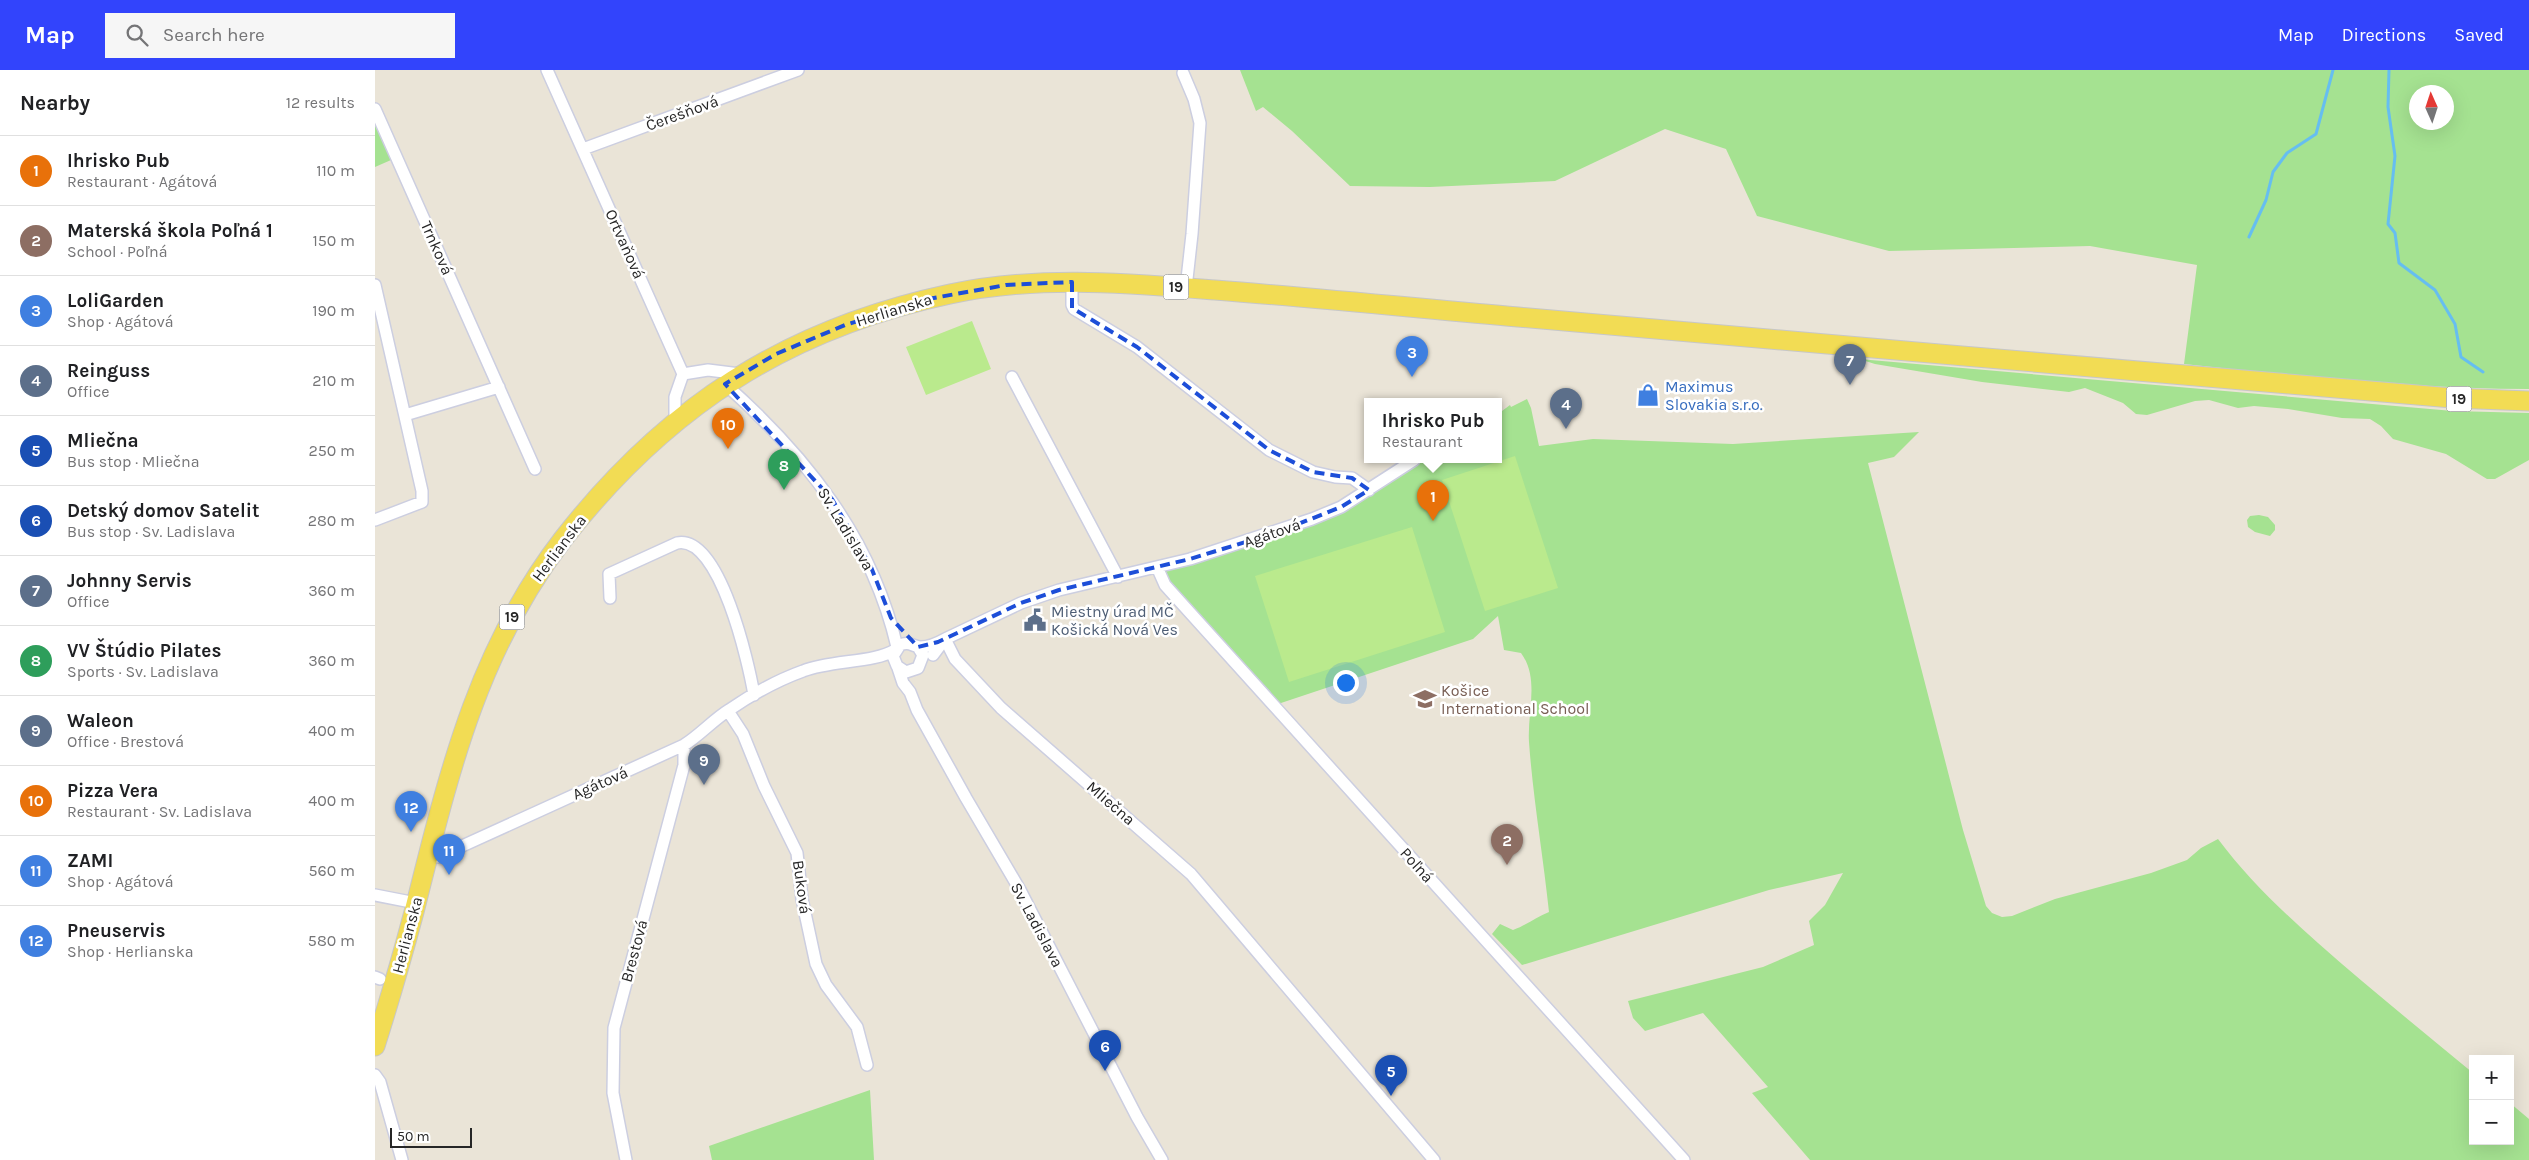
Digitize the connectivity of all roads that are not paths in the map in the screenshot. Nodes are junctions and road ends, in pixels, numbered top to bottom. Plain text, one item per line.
1 (547, 70) edge
2 (798, 70) edge
3 (1183, 72) dead end
4 (778, 74) edge
5 (375, 108) edge
6 (583, 150) junction
7 (1072, 282) junction
8 (375, 285) edge
9 (1186, 288) junction
10 (683, 374) junction
11 (1012, 377) dead end
12 (733, 379) junction
13 (499, 388) junction
14 (2529, 401) edge
15 (405, 415) junction
16 (675, 420) junction
17 (1410, 463) edge
18 (535, 469) dead end
19 (1369, 490) junction
20 (375, 520) edge
21 (1157, 567) junction
22 (1118, 577) junction
23 (610, 598) dead end
24 (891, 618) junction
25 (945, 639) junction
26 (915, 645) junction
27 (896, 649) junction
28 (933, 655) junction
29 (880, 657) junction
30 (955, 659) junction
31 (897, 666) junction
32 (917, 668) junction
33 (910, 692) junction
34 (754, 696) junction
35 (728, 710) junction
36 (684, 745) junction
37 (438, 857) dead end
38 (375, 895) edge
39 (416, 903) junction
40 (375, 1046) edge
41 (867, 1065) dead end
42 (375, 1075) edge
43 (402, 1160) edge
44 (626, 1160) edge
45 (1162, 1160) edge
46 (1433, 1160) edge
47 (1684, 1160) edge

1 - 6 street, Ortvaňová
2 - 4 street, Čerešňová
3 - 9 street
4 - 6 street, Čerešňová
5 - 13 street, Trnková
6 - 10 street, Ortvaňová
7 - 9 main road, 19
7 - 12 main road, Herlianska / 19
7 - 19 street
8 - 15 street
9 - 14 main road, 19
10 - 12 street
10 - 16 street
11 - 22 street
12 - 16 main road, Herlianska / 19
12 - 24 street, Sv. Ladislava
13 - 15 street
13 - 18 street, Trnková
15 - 20 street
16 - 39 main road, Herlianska / 19
17 - 19 street, Agátová
19 - 21 street, Agátová
21 - 22 street, Agátová
21 - 47 street, Poľná
22 - 25 street, Agátová
23 - 34 street
24 - 26 street
24 - 27 street
25 - 26 street, Agátová
25 - 28 street
25 - 30 street, Mliečna
26 - 27 street
26 - 32 street
27 - 29 street
27 - 31 street
28 - 30 street
28 - 32 street
29 - 31 street
29 - 34 street, Agátová
30 - 46 street, Mliečna
31 - 32 street
31 - 33 street, Sv. Ladislava
32 - 33 street
33 - 45 street, Sv. Ladislava
34 - 35 street, Agátová
35 - 36 street, Agátová
35 - 41 street, Buková
36 - 37 street, Agátová
36 - 44 street, Brestová
38 - 39 street
39 - 40 main road, Herlianska / 19
42 - 43 street

